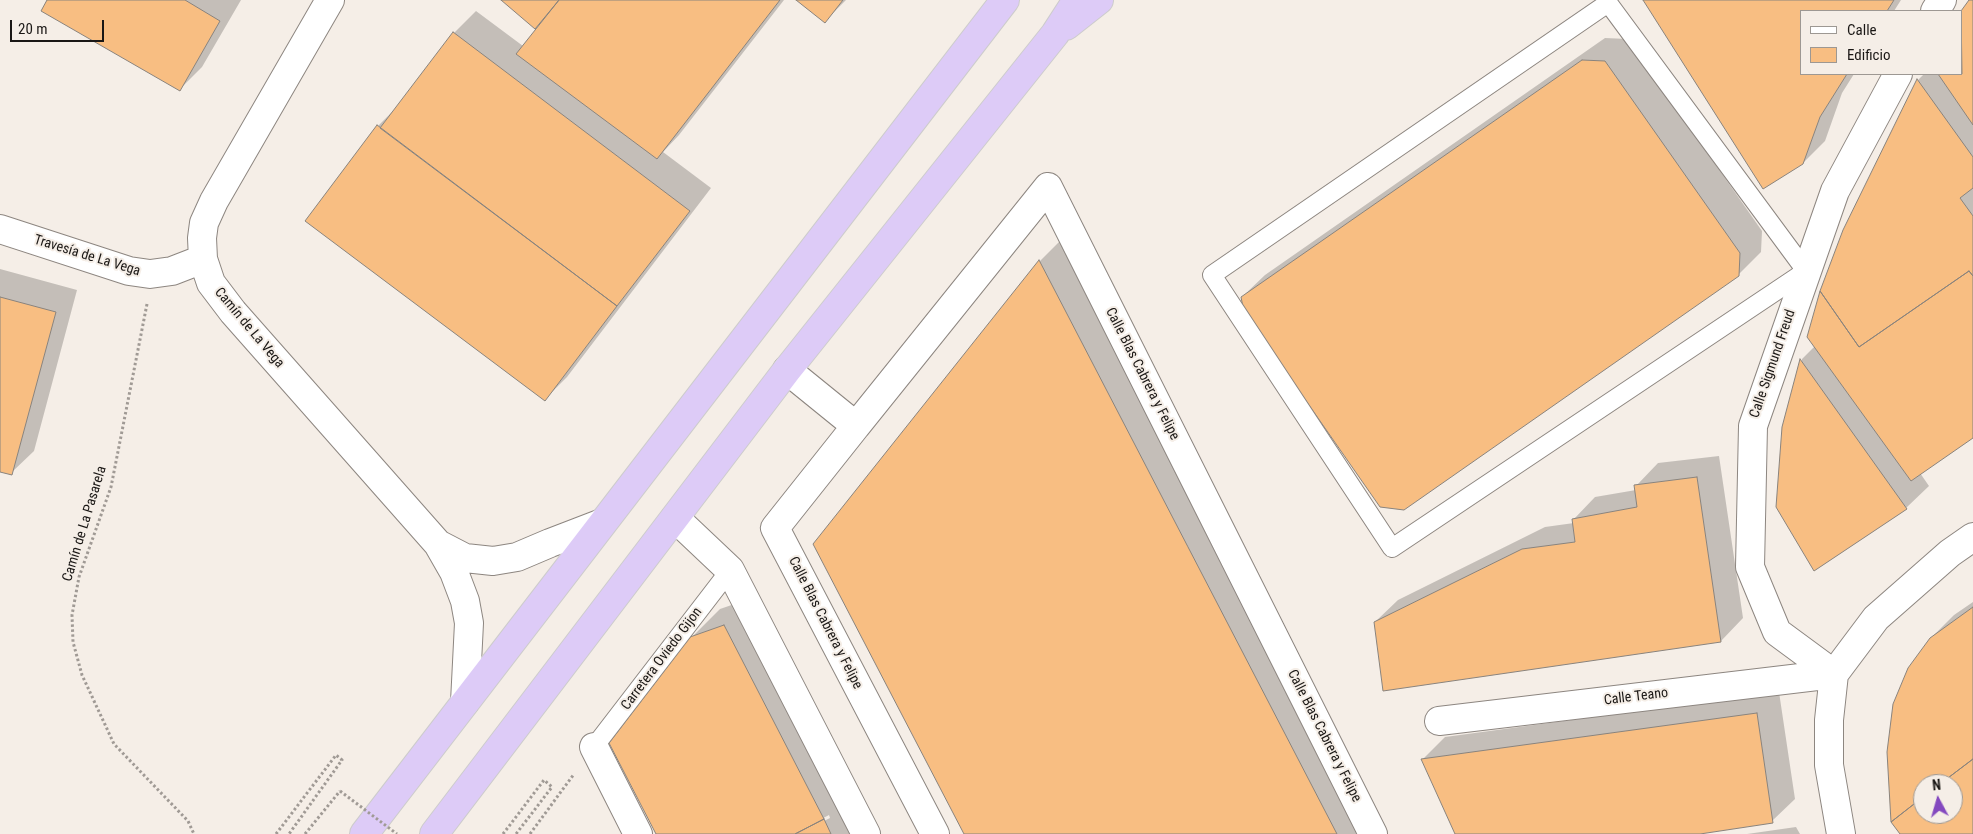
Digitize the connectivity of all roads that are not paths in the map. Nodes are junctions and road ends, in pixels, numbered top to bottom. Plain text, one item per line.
1 (330, 0) edge
2 (1005, 0) edge
3 (1077, 0) edge
4 (1099, 0) edge
5 (1607, 1) edge
6 (1055, 34) junction
7 (1897, 75) edge
8 (0, 229) edge
9 (202, 260) junction
10 (1806, 271) junction
11 (787, 370) junction
12 (856, 426) junction
13 (674, 518) junction
14 (602, 524) junction
15 (1973, 537) edge
16 (438, 544) junction
17 (730, 570) junction
18 (1834, 674) junction
19 (465, 702) junction
20 (1439, 721) dead end
21 (597, 752) joint
22 (364, 834) edge
23 (434, 834) edge
24 (638, 834) edge
25 (866, 834) edge
26 (934, 834) edge
27 (1373, 834) edge
28 (1841, 834) edge

1 - 9 street, Camín de La Vega
2 - 14 highway
3 - 6 highway
4 - 6 highway
5 - 10 lane
5 - 10 lane
6 - 11 highway
7 - 10 street, Calle Sigmund Freud
8 - 9 street, Travesía de La Vega
9 - 16 street, Camín de La Vega
10 - 18 street, Calle Sigmund Freud
11 - 12 street
11 - 13 highway
12 - 26 street, Calle Blas Cabrera y Felipe
12 - 27 street, Calle Blas Cabrera y Felipe
13 - 17 street
13 - 23 highway
14 - 16 street, Camín de La Vega
14 - 19 highway
15 - 18 street
16 - 19 street, Camín de La Vega
17 - 21 lane, Carretera Oviedo Gijon
17 - 25 street
18 - 20 street, Calle Teano
18 - 28 street
19 - 22 highway
21 - 24 street

